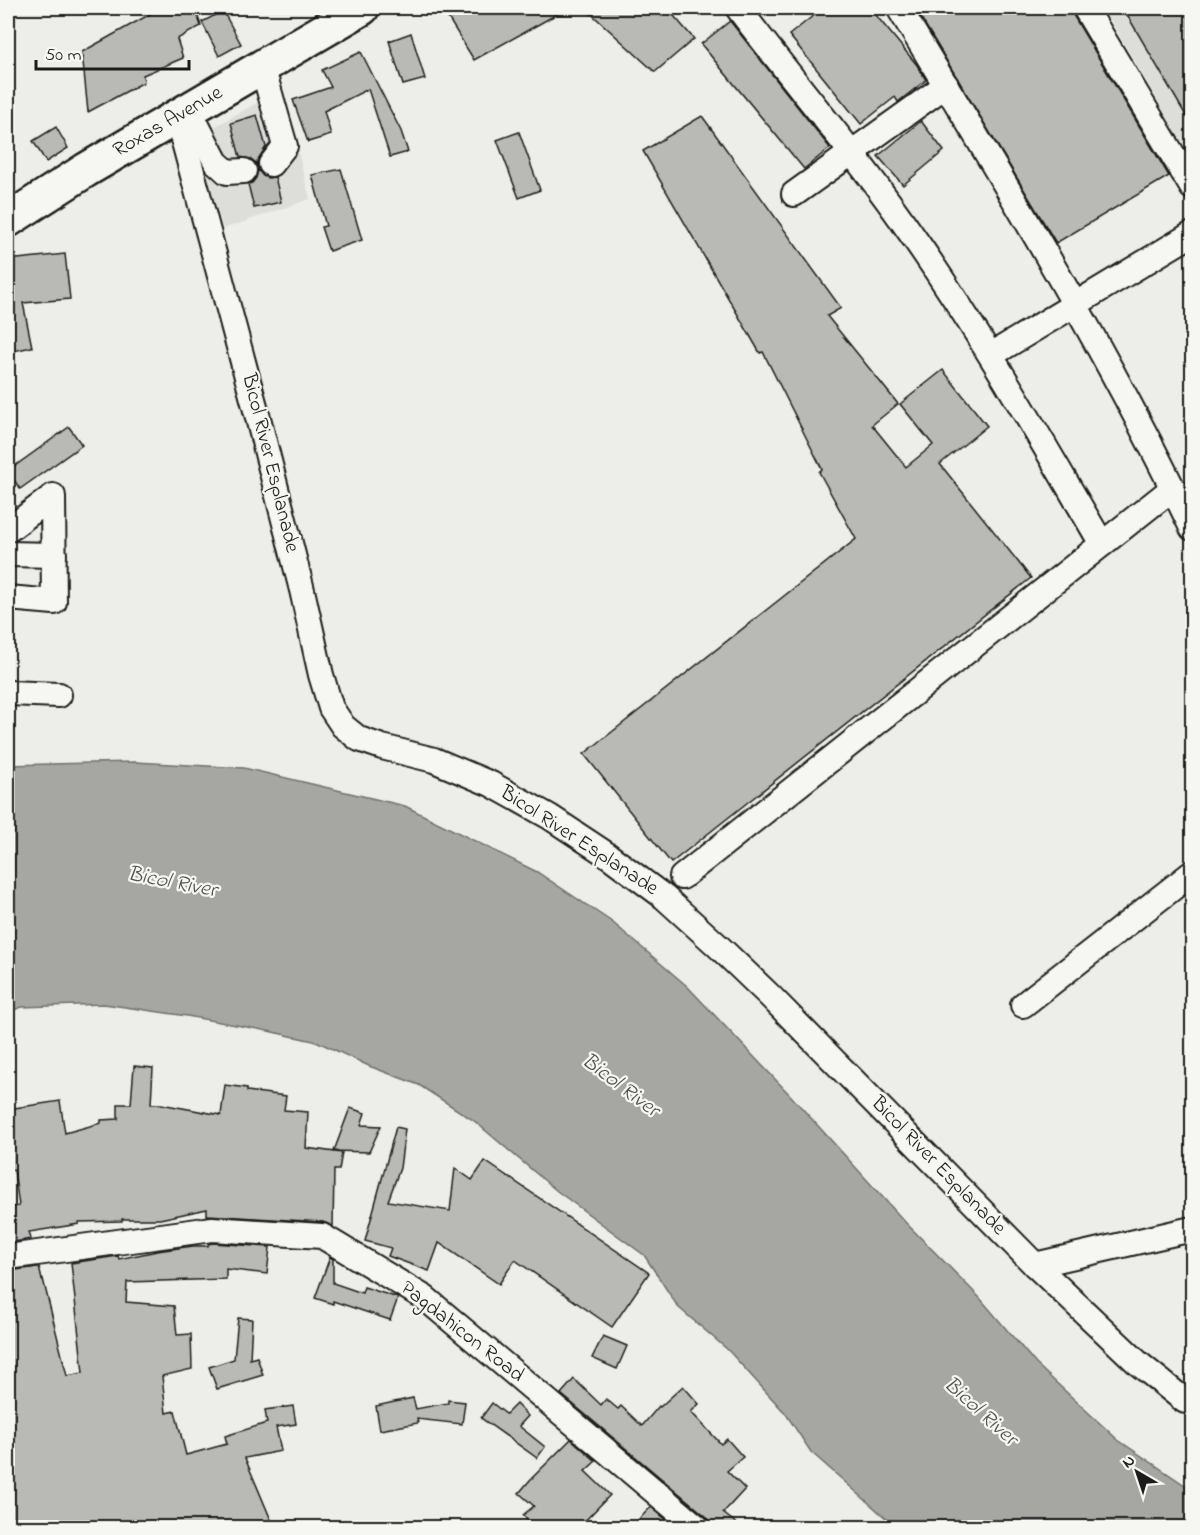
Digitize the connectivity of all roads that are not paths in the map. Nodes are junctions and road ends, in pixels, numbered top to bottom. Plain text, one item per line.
1 (362, 8) edge
2 (899, 8) edge
3 (1084, 8) edge
4 (746, 10) edge
5 (262, 66) junction
6 (946, 85) junction
7 (183, 113) junction
8 (851, 153) junction
9 (271, 164) dead end
10 (244, 171) dead end
11 (1192, 187) edge
12 (794, 194) dead end
13 (8, 220) edge
14 (1192, 234) edge
15 (1076, 304) junction
16 (991, 355) junction
17 (1173, 488) junction
18 (1192, 528) edge
19 (8, 530) edge
20 (1102, 544) junction
21 (8, 554) edge
22 (54, 555) junction
23 (8, 598) edge
24 (8, 693) edge
25 (59, 695) dead end
26 (1192, 873) edge
27 (682, 877) dead end
28 (1023, 1005) dead end
29 (1192, 1228) edge
30 (8, 1257) edge
31 (1035, 1265) junction
32 (1185, 1401) dead end
33 (698, 1527) edge

1 - 5 highway, Roxas Avenue
2 - 6 street
3 - 11 street
4 - 8 street
5 - 7 highway, Roxas Avenue
5 - 9 street
6 - 8 street
6 - 15 street
7 - 10 street
7 - 13 highway, Roxas Avenue
7 - 31 street, Bicol River Esplanade
8 - 12 street
8 - 16 street
14 - 15 street
15 - 16 street
15 - 17 street
16 - 20 street
17 - 18 street
17 - 20 street
19 - 22 street
20 - 27 street
21 - 22 street
22 - 23 street
24 - 25 street
26 - 28 street
29 - 31 street
30 - 33 street, Pagdahicon Road
31 - 32 street, Bicol River Esplanade

